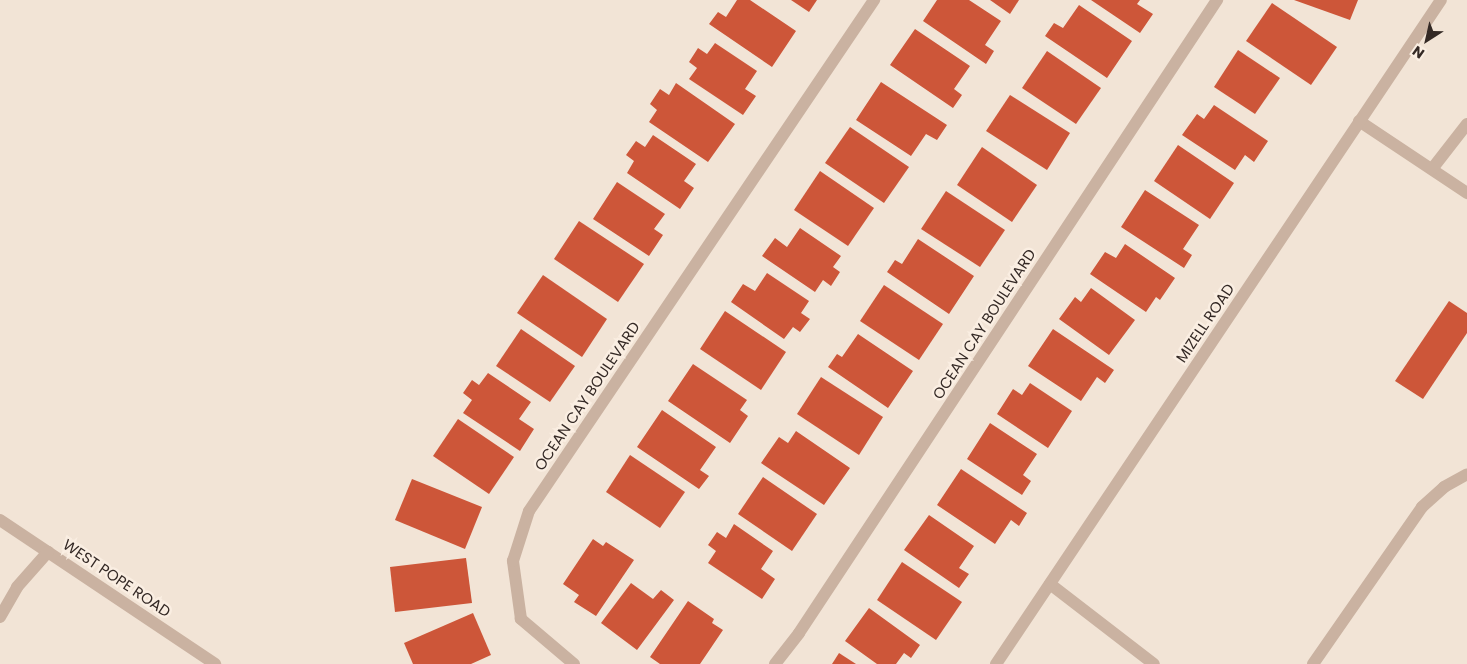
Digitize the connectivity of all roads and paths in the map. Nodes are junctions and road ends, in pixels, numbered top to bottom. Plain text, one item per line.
1 (874, 0) edge
2 (1217, 0) edge
3 (1441, 0) edge
4 (1359, 121) junction
5 (1467, 124) edge
6 (1432, 169) junction
7 (1467, 193) edge
8 (1467, 474) edge
9 (0, 520) edge
10 (48, 552) junction
11 (1050, 584) junction
12 (0, 616) edge
13 (215, 664) edge
14 (574, 664) edge
15 (775, 664) edge
16 (996, 664) edge
17 (1154, 664) edge
18 (1313, 664) edge

1 - 14 street, OCEAN CAY BOULEVARD
2 - 15 street, OCEAN CAY BOULEVARD
3 - 4 street, MIZELL ROAD
4 - 6 street
4 - 11 street, MIZELL ROAD
5 - 6 street
6 - 7 street
8 - 18 street
9 - 10 street, WEST POPE ROAD
10 - 12 street
10 - 13 street, WEST POPE ROAD
11 - 16 street, MIZELL ROAD
11 - 17 street

